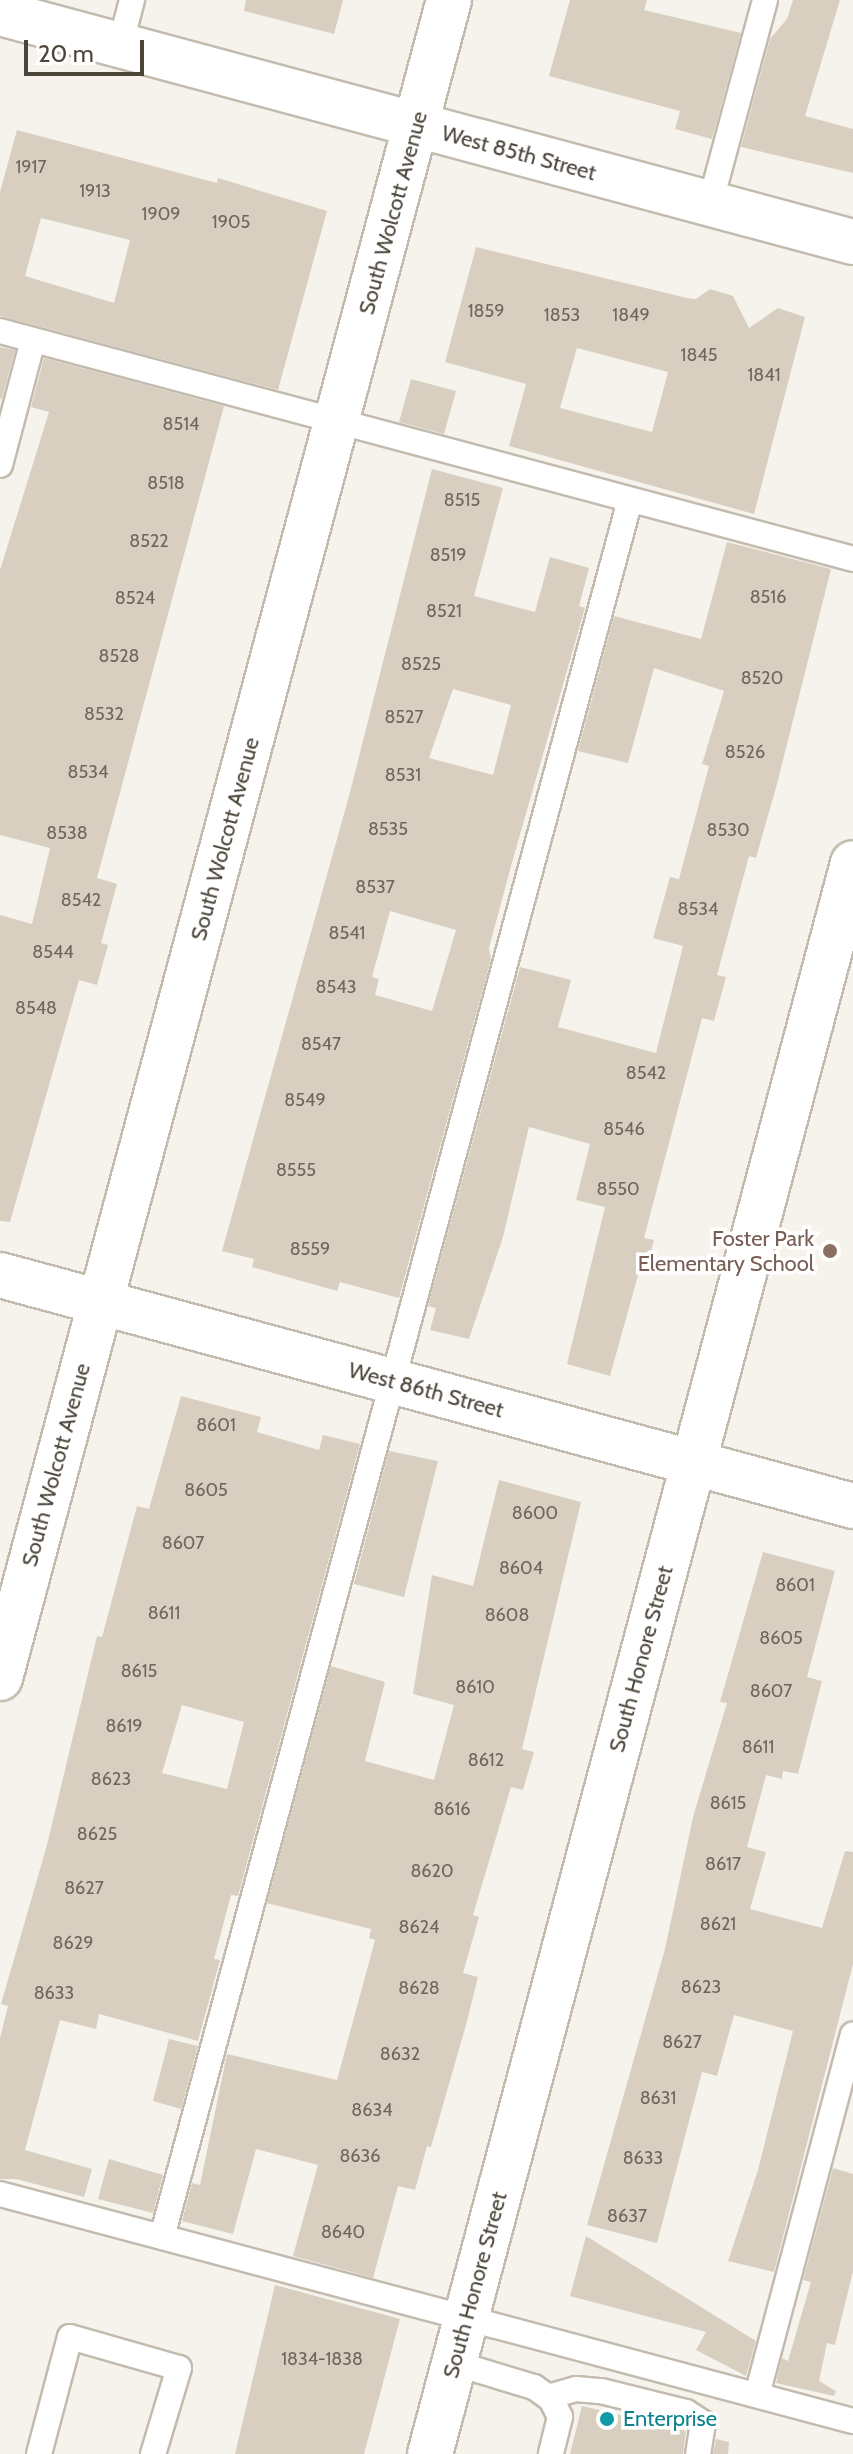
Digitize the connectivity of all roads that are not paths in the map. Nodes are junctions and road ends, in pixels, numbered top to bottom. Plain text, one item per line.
1 (132, 0) edge
2 (449, 0) edge
3 (765, 0) edge
4 (0, 13) edge
5 (120, 46) junction
6 (416, 125) junction
7 (710, 204) junction
8 (853, 242) edge
9 (0, 331) edge
10 (33, 340) junction
11 (339, 423) junction
12 (0, 465) edge
13 (630, 500) junction
14 (853, 559) edge
15 (853, 863) edge
16 (0, 1275) edge
17 (99, 1301) junction
18 (394, 1382) junction
19 (693, 1462) junction
20 (853, 1506) edge
21 (0, 1678) edge
22 (853, 2035) edge
23 (0, 2194) edge
24 (162, 2237) junction
25 (466, 2318) junction
26 (454, 2363) junction
27 (757, 2395) junction
28 (548, 2397) junction
29 (853, 2421) edge
30 (39, 2454) edge
31 (153, 2454) edge
32 (430, 2454) edge
33 (551, 2454) edge
34 (698, 2454) edge

1 - 5 lane
2 - 6 street, South Wolcott Avenue
3 - 7 lane
4 - 5 street, West 85th Street
5 - 6 street, West 85th Street
6 - 7 street, West 85th Street
6 - 11 street, South Wolcott Avenue
7 - 8 street, West 85th Street
9 - 10 lane
10 - 11 lane
10 - 12 lane
11 - 13 lane
11 - 17 street, South Wolcott Avenue
13 - 14 lane
13 - 18 lane
15 - 19 street, South Honore Street
16 - 17 street, West 86th Street
17 - 18 street, West 86th Street
17 - 21 street, South Wolcott Avenue
18 - 19 street, West 86th Street
18 - 24 lane
19 - 20 street, West 86th Street
19 - 25 street, South Honore Street
22 - 27 lane
23 - 24 lane
24 - 25 lane
25 - 26 street, South Honore Street
25 - 27 lane
26 - 28 lane
26 - 32 street, South Honore Street
27 - 29 lane
28 - 33 lane
28 - 34 lane
30 - 31 lane

